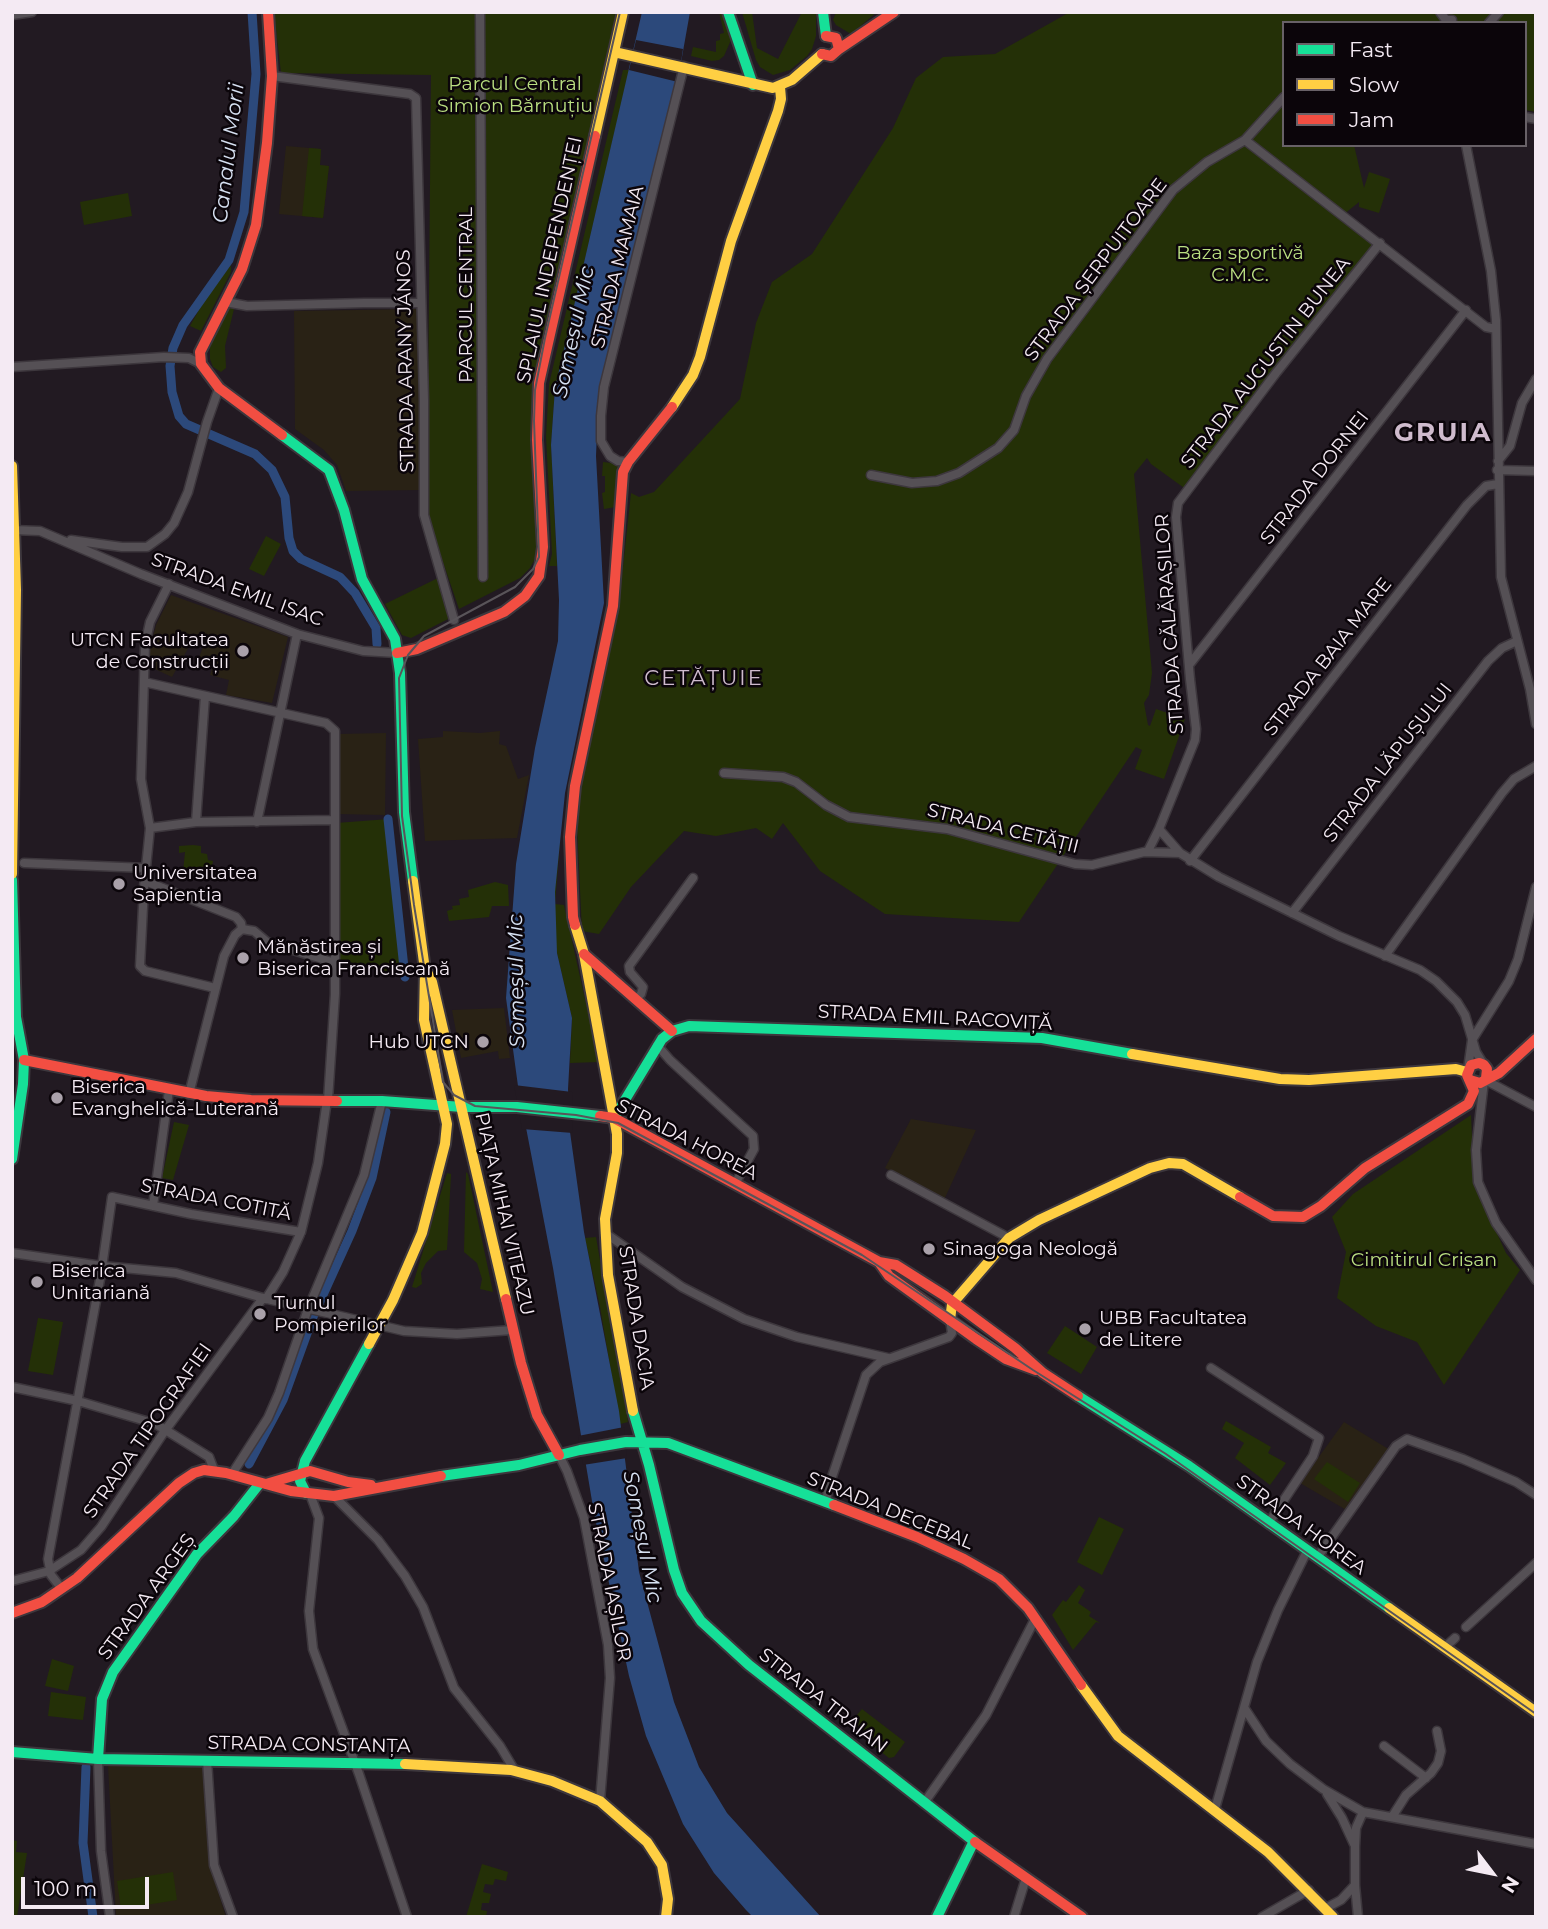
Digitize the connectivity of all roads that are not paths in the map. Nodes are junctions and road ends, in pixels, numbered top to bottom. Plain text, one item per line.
1 (32, 12) edge
2 (268, 12) edge
3 (480, 12) edge
4 (623, 12) edge
5 (728, 12) edge
6 (823, 12) edge
7 (894, 12) edge
8 (1440, 12) edge
9 (12, 15) edge
10 (1451, 18) edge
11 (825, 36) junction
12 (839, 48) junction
13 (614, 52) junction
14 (822, 54) junction
15 (681, 66) junction
16 (272, 76) junction
17 (753, 85) junction
18 (780, 87) junction
19 (1282, 99) edge
20 (1245, 140) junction
21 (1465, 147) edge
22 (1380, 243) junction
23 (226, 302) junction
24 (421, 303) junction
25 (1466, 310) junction
26 (1496, 329) junction
27 (201, 364) junction
28 (12, 367) edge
29 (1536, 379) edge
30 (219, 388) junction
31 (628, 462) junction
32 (12, 466) edge
33 (1497, 466) junction
34 (1536, 471) edge
35 (871, 475) dead end
36 (13, 476) edge
37 (1498, 484) junction
38 (1178, 503) joint
39 (14, 530) edge
40 (58, 539) junction
41 (542, 560) joint
42 (482, 577) dead end
43 (169, 584) junction
44 (14, 590) edge
45 (454, 620) dead end
46 (297, 634) junction
47 (1517, 641) junction
48 (397, 653) junction
49 (1189, 665) junction
50 (144, 685) junction
51 (205, 696) junction
52 (279, 712) junction
53 (1536, 724) edge
54 (13, 746) edge
55 (1536, 766) edge
56 (724, 773) dead end
57 (334, 820) junction
58 (196, 822) junction
59 (257, 822) junction
60 (150, 828) junction
61 (1159, 829) junction
62 (1149, 851) junction
63 (1180, 853) junction
64 (1190, 861) junction
65 (23, 863) dead end
66 (146, 868) junction
67 (12, 874) edge
68 (693, 878) dead end
69 (12, 880) edge
70 (145, 881) junction
71 (1536, 887) edge
72 (1292, 913) junction
73 (242, 929) junction
74 (584, 954) junction
75 (1385, 956) junction
76 (335, 963) junction
77 (425, 970) junction
78 (215, 988) junction
79 (637, 998) junction
80 (672, 1031) junction
81 (15, 1034) edge
82 (1536, 1039) edge
83 (1472, 1040) junction
84 (657, 1045) junction
85 (24, 1060) junction
86 (1485, 1074) junction
87 (607, 1078) junction
88 (1470, 1078) junction
89 (634, 1084) junction
90 (169, 1090) junction
91 (189, 1094) junction
92 (327, 1100) junction
93 (382, 1101) junction
94 (442, 1105) junction
95 (462, 1107) junction
96 (1536, 1107) edge
97 (614, 1118) junction
98 (1479, 1119) junction
99 (12, 1158) edge
100 (891, 1175) dead end
101 (735, 1184) junction
102 (153, 1206) junction
103 (301, 1232) junction
104 (604, 1233) junction
105 (1009, 1238) junction
106 (12, 1254) edge
107 (879, 1262) junction
108 (103, 1266) junction
109 (1536, 1280) edge
110 (264, 1298) junction
111 (953, 1302) junction
112 (310, 1309) junction
113 (950, 1320) junction
114 (380, 1326) junction
115 (512, 1330) junction
116 (888, 1359) junction
117 (1211, 1368) dead end
118 (1043, 1373) junction
119 (12, 1387) edge
120 (78, 1401) junction
121 (166, 1429) junction
122 (641, 1441) junction
123 (559, 1455) junction
124 (214, 1470) junction
125 (232, 1474) junction
126 (301, 1475) junction
127 (263, 1483) junction
128 (383, 1485) junction
129 (308, 1494) junction
130 (334, 1496) junction
131 (1536, 1496) edge
132 (826, 1503) junction
133 (1268, 1524) junction
134 (1307, 1551) junction
135 (1317, 1558) junction
136 (1536, 1563) edge
137 (50, 1571) junction
138 (12, 1581) edge
139 (62, 1589) junction
140 (12, 1613) edge
141 (1035, 1619) junction
142 (1466, 1627) dead end
143 (1455, 1638) dead end
144 (1444, 1648) junction
145 (1245, 1709) junction
146 (1536, 1712) edge
147 (1437, 1731) dead end
148 (1384, 1745) dead end
149 (12, 1752) edge
150 (98, 1759) junction
151 (206, 1759) junction
152 (356, 1765) junction
153 (515, 1771) junction
154 (1426, 1778) junction
155 (1324, 1789) junction
156 (600, 1801) junction
157 (924, 1803) junction
158 (1215, 1809) junction
159 (1363, 1812) junction
160 (1392, 1817) junction
161 (974, 1841) junction
162 (1536, 1844) edge
163 (1355, 1847) junction
164 (1026, 1878) junction
165 (1355, 1885) junction
166 (1308, 1890) junction
167 (1329, 1912) edge
168 (110, 1917) edge
169 (233, 1917) edge
170 (407, 1917) edge
171 (666, 1917) edge
172 (937, 1917) edge
173 (1014, 1917) edge
174 (1082, 1917) edge
175 (1262, 1917) edge
176 (1358, 1917) edge

1 - 9 street
2 - 16 main road
3 - 42 street, PARCUL CENTRAL
4 - 13 main road, SPLAIUL INDEPENDENȚEI
5 - 17 main road
6 - 11 main road
7 - 12 main road
8 - 10 street
11 - 12 main road
11 - 14 main road
12 - 14 main road
13 - 15 main road
13 - 41 main road, SPLAIUL INDEPENDENȚEI
14 - 18 main road
15 - 17 main road
15 - 31 street, STRADA MAMAIA
16 - 23 main road
16 - 24 street, STRADA ARANY JÁNOS
17 - 18 main road
18 - 31 main road
19 - 20 street, STRADA ȘERPUITOARE
20 - 22 street
20 - 35 street, STRADA ȘERPUITOARE
21 - 26 street
22 - 25 street
22 - 38 street, STRADA AUGUSTIN BUNEA
23 - 24 street
23 - 27 main road
24 - 45 street, STRADA ARANY JÁNOS
25 - 26 street
25 - 49 street, STRADA DORNEI
26 - 33 street
27 - 28 street
27 - 30 main road
29 - 33 street
30 - 40 street
30 - 48 main road
31 - 74 main road, STRADA DACIA
32 - 36 main road
33 - 34 street
33 - 37 street
36 - 39 main road
37 - 47 street
37 - 64 street, STRADA BAIA MARE
38 - 49 street, STRADA CĂLĂRAȘILOR
39 - 40 street, STRADA EMIL ISAC
39 - 44 main road
40 - 43 street, STRADA EMIL ISAC
41 - 48 main road, STRADA EMIL ISAC
43 - 46 street, STRADA EMIL ISAC
43 - 50 street
44 - 54 main road
46 - 48 street, STRADA EMIL ISAC
46 - 52 street
47 - 53 street
47 - 72 street, STRADA LĂPUȘULUI
48 - 77 main road
49 - 61 street, STRADA CĂLĂRAȘILOR
50 - 51 street
50 - 60 street
51 - 52 street
51 - 58 street
52 - 57 street, STRADA TIPOGRAFIEI
52 - 59 street
54 - 67 main road
55 - 75 street
56 - 62 street, STRADA CETĂȚII
57 - 59 street
57 - 76 street, STRADA TIPOGRAFIEI
58 - 59 street
58 - 60 street
60 - 66 street
61 - 62 street, STRADA CĂLĂRAȘILOR
61 - 63 street
62 - 63 street, STRADA CETĂȚII
63 - 64 street
64 - 72 street
65 - 66 street
66 - 70 street
68 - 79 street
69 - 81 main road
70 - 73 street
70 - 78 street
71 - 83 street
72 - 75 street
73 - 76 street
73 - 78 street
74 - 79 main road
74 - 87 main road, STRADA DACIA
75 - 83 street
76 - 92 street, STRADA TIPOGRAFIEI
77 - 94 main road, PIAȚA MIHAI VITEAZU
77 - 95 main road, PIAȚA MIHAI VITEAZU
78 - 91 street
79 - 80 main road
80 - 84 main road
80 - 88 main road, STRADA EMIL RACOVIȚĂ
81 - 85 main road
82 - 86 main road
83 - 86 street
83 - 88 street
84 - 89 main road
84 - 101 street
85 - 90 main road, STRADA HOREA
85 - 99 main road
86 - 88 main road
86 - 88 main road
86 - 96 street
86 - 98 street
87 - 89 main road
87 - 97 main road, STRADA DACIA
88 - 98 street
88 - 105 main road
89 - 97 main road
90 - 91 main road, STRADA HOREA
90 - 102 street
91 - 92 main road, STRADA HOREA
92 - 93 main road, STRADA HOREA
92 - 103 street, STRADA TIPOGRAFIEI
93 - 94 main road, STRADA HOREA
93 - 112 street
94 - 95 main road, STRADA HOREA
94 - 114 main road, PIAȚA MIHAI VITEAZU
95 - 97 main road, STRADA HOREA
95 - 115 main road, PIAȚA MIHAI VITEAZU
97 - 101 main road, STRADA HOREA
97 - 104 main road, STRADA DACIA
98 - 109 street
100 - 105 street
101 - 107 main road, STRADA HOREA
102 - 103 street, STRADA COTITĂ
102 - 108 street, STRADA COTITĂ
103 - 110 street, STRADA TIPOGRAFIEI
104 - 116 street
104 - 122 main road, STRADA DACIA
105 - 111 main road
106 - 108 street
107 - 111 main road, STRADA HOREA
107 - 113 main road, STRADA HOREA
108 - 110 street
108 - 120 street
110 - 112 street
110 - 121 street, STRADA TIPOGRAFIEI
111 - 113 main road
111 - 118 main road, STRADA HOREA
112 - 114 street
112 - 125 street
113 - 116 street
113 - 118 main road, STRADA HOREA
114 - 115 street, PIAȚA MIHAI VITEAZU
114 - 126 main road, PIAȚA MIHAI VITEAZU
115 - 123 main road, PIAȚA MIHAI VITEAZU
116 - 132 street
117 - 133 street
118 - 133 main road, STRADA HOREA
119 - 120 street
120 - 121 street
120 - 137 street
121 - 124 street
121 - 137 street, STRADA TIPOGRAFIEI
122 - 123 main road, STRADA DECEBAL
122 - 132 main road, STRADA DECEBAL
122 - 157 main road, STRADA TRAIAN
123 - 128 main road, STRADA DECEBAL
123 - 156 street, STRADA IAȘILOR
124 - 125 main road
124 - 139 main road
125 - 127 main road
126 - 127 main road
126 - 128 main road
126 - 129 main road
127 - 129 main road
127 - 150 main road, STRADA ARGEȘ
128 - 130 main road
129 - 130 main road
129 - 152 street
130 - 153 street
131 - 135 street
132 - 141 main road, STRADA DECEBAL
133 - 134 main road, STRADA HOREA
134 - 135 main road, STRADA HOREA
134 - 145 street
135 - 144 main road, STRADA HOREA
136 - 142 street
137 - 138 street, STRADA TIPOGRAFIEI
137 - 139 street
139 - 140 main road
141 - 157 street
141 - 158 main road, STRADA DECEBAL
143 - 144 street
144 - 146 main road, STRADA HOREA
145 - 155 street
145 - 158 street
147 - 154 street
148 - 154 street
149 - 150 main road, STRADA CONSTANȚA
150 - 151 main road, STRADA CONSTANȚA
150 - 168 street, STRADA ARGEȘ
151 - 152 main road, STRADA CONSTANȚA
151 - 169 street
152 - 153 main road, STRADA CONSTANȚA
152 - 170 street
153 - 156 main road, STRADA CONSTANȚA
154 - 160 street
155 - 159 street
155 - 163 street
156 - 171 main road, STRADA CONSTANȚA
157 - 161 main road, STRADA TRAIAN
158 - 166 main road, STRADA DECEBAL
159 - 160 street
159 - 163 street
160 - 162 street
161 - 164 main road, STRADA TRAIAN
161 - 172 main road
163 - 165 street
164 - 173 street
164 - 174 main road, STRADA TRAIAN
165 - 167 street, STRADA DECEBAL
165 - 176 street
166 - 167 main road, STRADA DECEBAL
166 - 175 street

